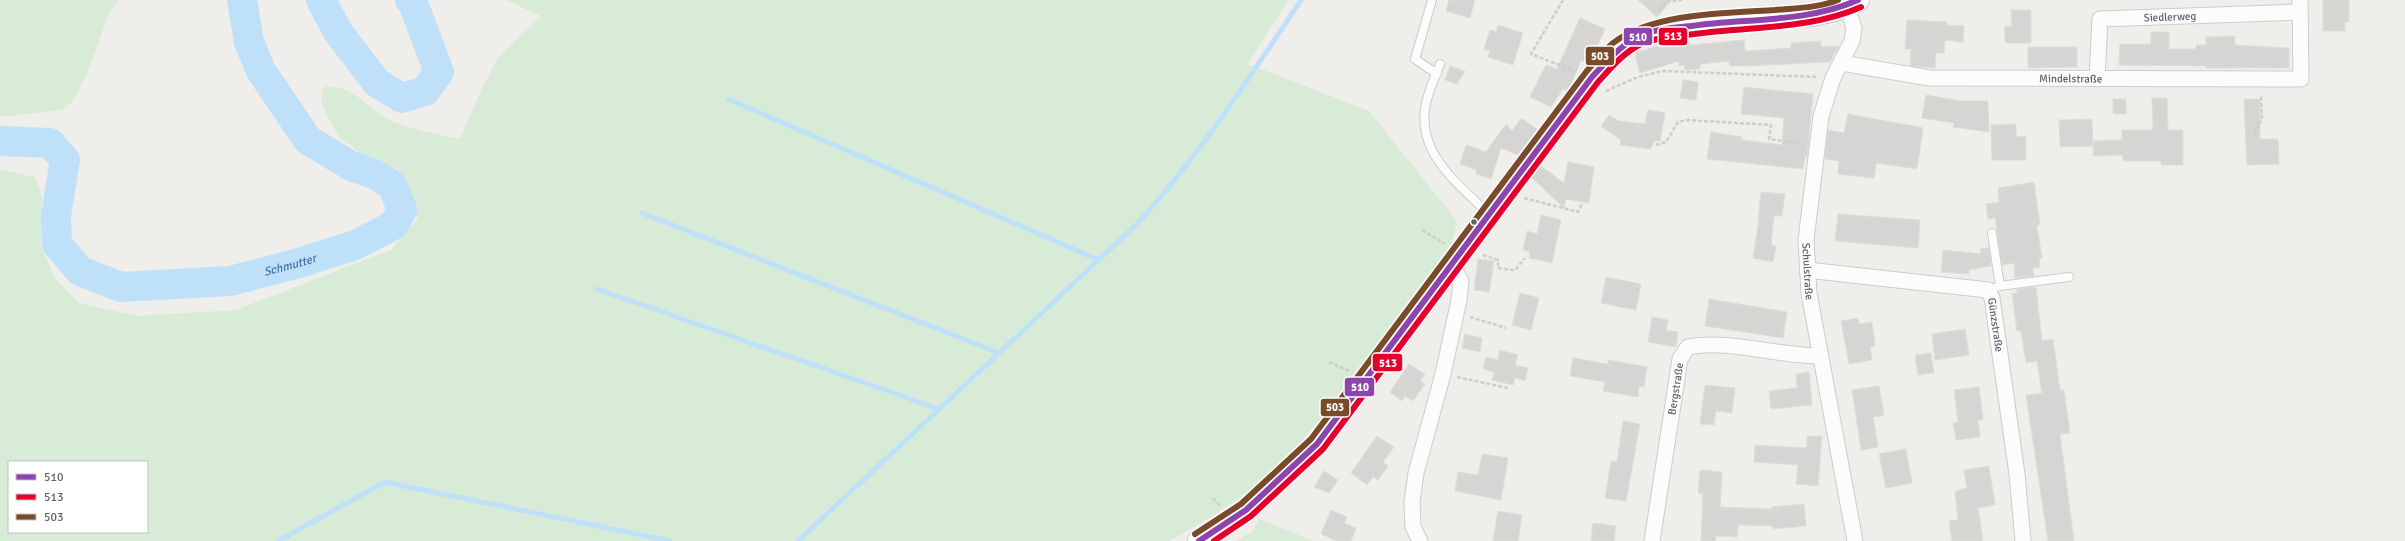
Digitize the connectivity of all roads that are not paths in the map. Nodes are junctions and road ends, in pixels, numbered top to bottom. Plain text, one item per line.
1 (1432, 0) edge
2 (1852, 3) edge
3 (2300, 6) edge
4 (1842, 63) junction
5 (1440, 64) dead end
6 (1437, 74) junction
7 (2097, 78) junction
8 (1490, 215) junction
9 (1992, 233) dead end
10 (1456, 260) junction
11 (1807, 270) junction
12 (2069, 277) dead end
13 (1994, 288) junction
14 (1820, 356) junction
15 (1199, 541) edge
16 (1420, 541) edge
17 (1652, 541) edge
18 (1855, 541) edge
19 (2023, 541) edge

1 - 6 lane
2 - 4 street, Schulstraße
2 - 8 street
3 - 7 street, Siedlerweg
3 - 7 street, Mindelstraße
4 - 7 street, Mindelstraße
4 - 11 street, Schulstraße
5 - 6 lane
6 - 8 lane
8 - 10 street
9 - 13 lane
10 - 15 street
10 - 16 street
11 - 13 street, Günzstraße
11 - 14 street, Schulstraße
12 - 13 lane
13 - 19 street, Günzstraße
14 - 17 street, Bergstraße
14 - 18 street, Schulstraße

